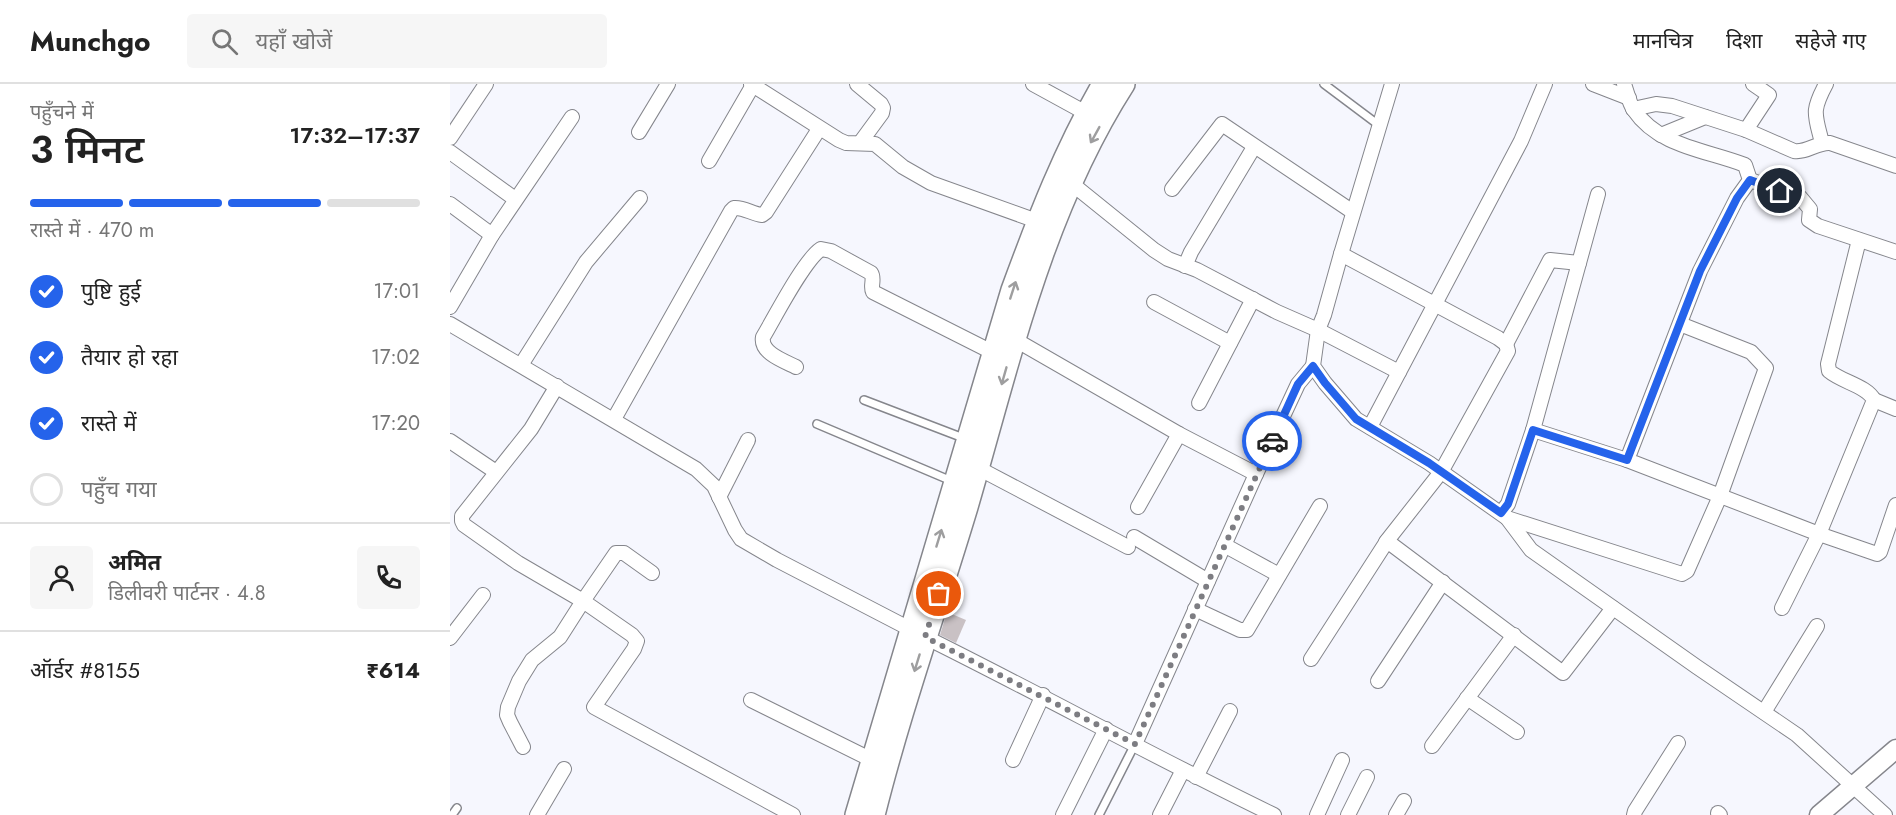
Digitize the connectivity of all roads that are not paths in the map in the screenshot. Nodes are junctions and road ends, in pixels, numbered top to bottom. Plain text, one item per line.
1 (486, 84) edge
2 (668, 84) edge
3 (857, 84) edge
4 (1033, 84) edge
5 (1103, 84) edge
6 (1124, 84) edge
7 (1324, 84) edge
8 (1392, 84) edge
9 (1545, 84) edge
10 (1593, 84) edge
11 (1624, 84) edge
12 (1753, 84) edge
13 (1826, 84) edge
14 (755, 85) edge
15 (1631, 104) junction
16 (1086, 113) junction
17 (572, 117) dead end
18 (1705, 117) junction
19 (1380, 126) junction
20 (819, 129) junction
21 (1746, 130) junction
22 (639, 132) dead end
23 (1661, 135) junction
24 (450, 138) edge
25 (860, 143) junction
26 (1822, 143) junction
27 (1254, 147) junction
28 (450, 152) edge
29 (709, 161) dead end
30 (1896, 166) edge
31 (1750, 180) junction
32 (1071, 183) junction
33 (1172, 189) dead end
34 (1598, 194) dead end
35 (640, 198) dead end
36 (515, 199) junction
37 (450, 204) edge
38 (1353, 212) junction
39 (1037, 221) junction
40 (492, 235) junction
41 (1859, 240) junction
42 (1896, 252) edge
43 (1341, 254) junction
44 (1579, 263) junction
45 (1185, 266) junction
46 (1253, 299) junction
47 (1154, 302) dead end
48 (1436, 304) junction
49 (450, 307) edge
50 (450, 324) edge
51 (1680, 324) junction
52 (1318, 330) junction
53 (1014, 339) junction
54 (1230, 343) junction
55 (1506, 344) junction
56 (994, 352) junction
57 (521, 365) junction
58 (1313, 366) junction
59 (796, 367) dead end
60 (1399, 372) junction
61 (557, 386) junction
62 (864, 400) dead end
63 (1874, 400) junction
64 (1199, 403) dead end
65 (1896, 409) edge
66 (615, 419) junction
67 (817, 424) dead end
68 (1370, 427) junction
69 (1533, 430) junction
70 (1179, 434) junction
71 (748, 440) dead end
72 (968, 440) junction
73 (450, 441) edge
74 (1627, 460) junction
75 (978, 468) junction
76 (496, 472) junction
77 (1442, 472) junction
78 (1256, 474) junction
79 (956, 483) junction
80 (1720, 496) junction
81 (719, 497) junction
82 (1896, 505) edge
83 (1320, 506) dead end
84 (1138, 507) dead end
85 (1504, 516) junction
86 (1819, 534) junction
87 (1386, 542) junction
88 (1224, 545) junction
89 (652, 573) dead end
90 (1279, 574) junction
91 (1208, 581) junction
92 (1443, 582) junction
93 (483, 595) dead end
94 (583, 601) junction
95 (1613, 608) junction
96 (1782, 608) dead end
97 (1196, 609) junction
98 (1817, 626) dead end
99 (918, 633) junction
100 (1514, 635) junction
101 (450, 638) edge
102 (1311, 659) dead end
103 (1378, 681) dead end
104 (1042, 695) junction
105 (1467, 698) junction
106 (751, 700) dead end
107 (1230, 711) dead end
108 (1764, 712) junction
109 (1106, 729) junction
110 (1517, 732) dead end
111 (1678, 743) dead end
112 (1135, 744) junction
113 (1432, 746) dead end
114 (523, 747) dead end
115 (1896, 749) edge
116 (872, 760) junction
117 (1013, 760) dead end
118 (1342, 760) dead end
119 (564, 769) dead end
120 (1183, 770) junction
121 (1196, 777) junction
122 (1367, 777) dead end
123 (1852, 786) junction
124 (1404, 801) dead end
125 (457, 808) dead end
126 (452, 815) edge
127 (537, 815) edge
128 (793, 815) edge
129 (856, 815) edge
130 (874, 815) edge
131 (1063, 815) edge
132 (1099, 815) edge
133 (1160, 815) edge
134 (1274, 815) edge
135 (1317, 815) edge
136 (1348, 815) edge
137 (1396, 815) edge
138 (1634, 815) edge
139 (1819, 815) edge
140 (1885, 815) edge

1 - 24 street
2 - 22 street
3 - 25 street
4 - 16 street
5 - 16 main road
6 -> 32 main road
7 - 19 lane
8 - 19 street
9 - 48 street
10 - 15 street
11 - 15 street
12 - 21 street
13 - 26 street
14 - 20 street
14 - 29 street
15 - 18 street
15 - 23 street
16 - 39 main road
17 - 36 street
18 - 21 street
18 - 23 street
19 - 38 street
20 - 25 street
20 - 66 street
21 - 26 street
23 - 31 street
25 - 39 street
26 - 30 street
27 - 33 street
27 - 38 street
27 - 45 street
28 - 36 street
31 - 41 street
31 - 51 street
32 - 45 street
32 - 53 main road
34 - 44 street
35 - 57 street
36 - 40 street
37 - 40 street
38 - 43 street
56 -> 39 main road
40 - 49 street
41 - 42 street
41 - 63 street
43 - 48 street
43 - 52 street
44 - 55 street
44 - 69 street
45 - 46 street
46 - 52 street
46 - 54 street
47 - 54 street
48 - 55 street
48 - 60 street
50 - 57 street
51 - 74 street
51 - 80 street
52 - 58 street
52 - 60 street
53 - 70 street
53 -> 75 main road
54 - 64 street
55 - 77 street
56 - 59 street
56 - 72 main road
57 - 61 street
58 - 68 street
58 - 78 street
60 - 68 street
61 - 66 street
61 - 76 street
62 - 72 lane
63 - 65 street
63 - 86 street
66 - 81 street
67 - 79 lane
68 - 77 street
69 - 74 street
69 - 85 street
70 - 78 street
70 - 84 street
71 - 81 street
72 - 79 main road
73 - 76 street
74 - 80 street
75 - 91 street
75 - 99 main road
76 - 94 street
77 - 85 street
77 - 87 street
78 - 88 street
99 -> 79 main road
80 - 85 street
80 - 86 street
81 - 99 street
82 - 86 street
83 - 90 street
85 - 95 street
86 - 96 street
87 - 92 street
87 - 102 street
88 - 90 street
88 - 91 street
89 - 94 street
90 - 97 street
91 - 97 street
92 - 100 street
92 - 103 street
93 - 101 street
94 - 114 street
94 - 128 street
95 - 100 street
95 - 108 street
97 - 112 street
98 - 108 street
99 - 104 street
99 - 116 main road
99 -> 130 main road
100 - 105 street
104 - 109 street
104 - 117 street
105 - 110 street
105 - 113 street
106 - 116 street
107 - 121 street
108 - 123 street
109 - 112 street
109 - 131 street
111 - 138 street
112 - 120 street
112 - 132 lane
115 - 123 main road
116 - 129 main road
118 - 135 street
119 - 127 street
120 - 121 street
120 - 133 street
121 - 134 street
122 - 136 street
123 - 139 main road
123 - 140 street
124 - 137 street
125 - 126 lane

